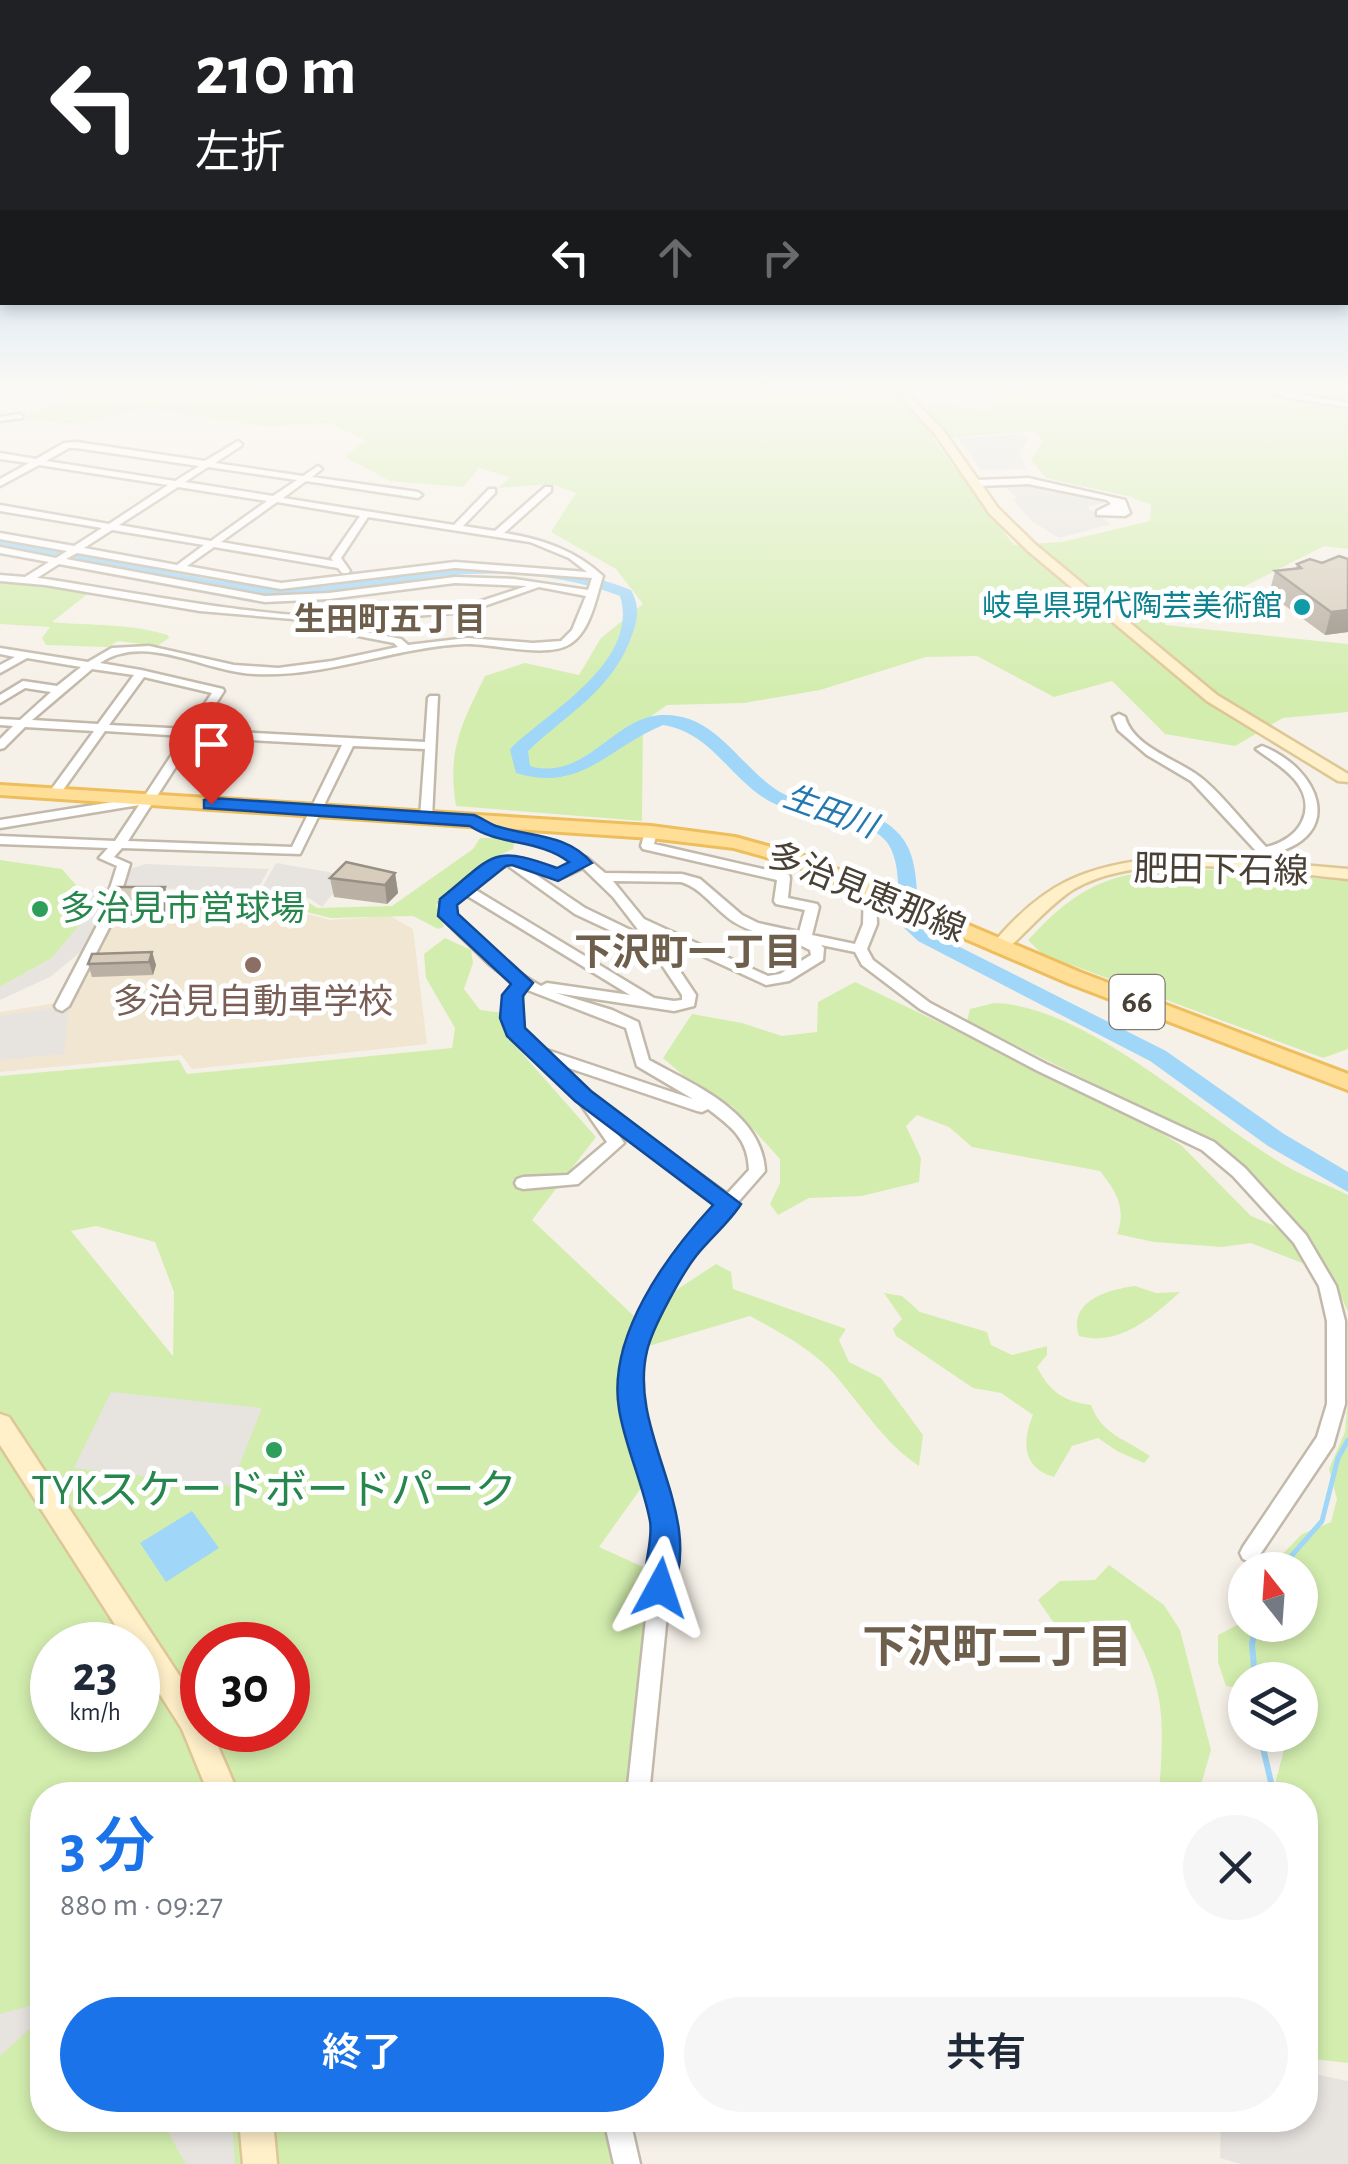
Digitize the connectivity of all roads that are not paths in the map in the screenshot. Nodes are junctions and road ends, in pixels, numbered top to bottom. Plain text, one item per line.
1 (165, 491) edge
2 (219, 491) edge
3 (287, 491) edge
4 (387, 491) edge
5 (492, 491) dead end
6 (545, 491) edge
7 (982, 491) edge
8 (1076, 491) edge
9 (418, 496) dead end
10 (1110, 498) dead end
11 (274, 500) junction
12 (0, 508) edge
13 (366, 515) junction
14 (110, 526) junction
15 (456, 528) junction
16 (496, 535) junction
17 (0, 536) edge
18 (211, 544) junction
19 (78, 547) junction
20 (0, 550) edge
21 (60, 559) junction
22 (340, 565) junction
23 (181, 566) junction
24 (598, 576) junction
25 (0, 578) edge
26 (348, 579) junction
27 (28, 580) junction
28 (538, 585) junction
29 (352, 594) junction
30 (591, 594) junction
31 (357, 618) junction
32 (404, 647) junction
33 (0, 651) edge
34 (25, 655) junction
35 (93, 665) junction
36 (0, 670) edge
37 (141, 672) junction
38 (62, 690) junction
39 (434, 698) dead end
40 (0, 700) edge
41 (1119, 717) dead end
42 (0, 722) edge
43 (20, 724) junction
44 (102, 728) junction
45 (190, 733) junction
46 (349, 742) junction
47 (0, 746) edge
48 (430, 746) junction
49 (1262, 749) dead end
50 (1347, 778) edge
51 (0, 790) edge
52 (54, 794) junction
53 (148, 800) junction
54 (318, 811) junction
55 (426, 818) junction
56 (474, 821) junction
57 (0, 824) edge
58 (651, 832) junction
59 (0, 840) edge
60 (120, 843) junction
61 (506, 860) junction
62 (1265, 860) junction
63 (583, 863) junction
64 (1348, 874) edge
65 (601, 877) junction
66 (466, 890) junction
67 (870, 891) junction
68 (636, 921) junction
69 (758, 927) junction
70 (805, 934) junction
71 (999, 947) junction
72 (656, 948) junction
73 (860, 949) junction
74 (523, 983) junction
75 (655, 1004) junction
76 (62, 1006) dead end
77 (535, 1051) junction
78 (1348, 1082) edge
79 (583, 1096) junction
80 (730, 1116) junction
81 (522, 1183) dead end
82 (728, 1204) junction
83 (0, 1424) edge
84 (1251, 1552) edge
85 (218, 1782) edge
86 (639, 1782) edge
87 (257, 2132) edge
88 (619, 2132) edge
89 (260, 2164) edge
90 (627, 2164) edge

1 - 14 street
2 - 11 street
3 - 11 street
4 - 9 street
5 - 15 street
6 - 16 street
7 - 50 street
8 - 10 street
11 - 13 street
11 - 18 street
12 - 14 street
13 - 15 street
13 - 22 street
14 - 18 street
14 - 19 street
15 - 16 street
16 - 24 street
17 - 19 street
18 - 22 street
18 - 23 street
19 - 21 street
19 - 23 street
20 - 21 street
21 - 27 street
21 - 29 street
22 - 26 street
23 - 26 street
24 - 26 street
24 - 30 street
25 - 27 street
26 - 29 street
27 - 31 street
28 - 29 street
28 - 30 street
28 - 31 street
29 - 31 street
30 - 32 street
31 - 32 street
32 - 35 street
33 - 34 street
34 - 35 street
34 - 36 street
35 - 37 street
35 - 38 street
37 - 44 street
37 - 45 street
38 - 40 street
38 - 43 street
39 - 48 street
41 - 62 street
42 - 43 street
43 - 44 street
43 - 47 street
44 - 45 street
44 - 52 street
45 - 46 street
45 - 53 street
46 - 48 street
46 - 54 street
48 - 55 street
49 - 62 street
51 - 52 main road, 多治見恵那線 / 66
52 - 53 main road, 多治見恵那線 / 66
53 - 54 main road, 多治見恵那線 / 66
53 - 57 street
53 - 60 street
54 - 55 main road, 多治見恵那線 / 66
54 - 60 street
55 - 56 main road, 多治見恵那線 / 66
56 - 58 main road, 多治見恵那線 / 66
56 - 63 street
58 - 67 main road, 多治見恵那線 / 66
58 - 70 street
59 - 60 street
60 - 76 street
61 - 63 street
61 - 66 street
61 - 72 street
62 - 64 street, 肥田下石線
62 - 71 street, 肥田下石線
63 - 65 street
65 - 68 street
65 - 69 street
66 - 74 street
66 - 75 street
67 - 71 main road, 多治見恵那線 / 66
67 - 73 street
68 - 69 street
68 - 72 street
69 - 70 street
70 - 73 street
71 - 78 main road, 多治見恵那線 / 66
72 - 75 street
73 - 84 street
74 - 75 street
74 - 77 street
74 - 80 street
77 - 79 street
77 - 80 street
79 - 81 street
79 - 82 street
80 - 82 street
82 - 86 street
83 - 85 street
87 - 89 street
88 - 90 street

